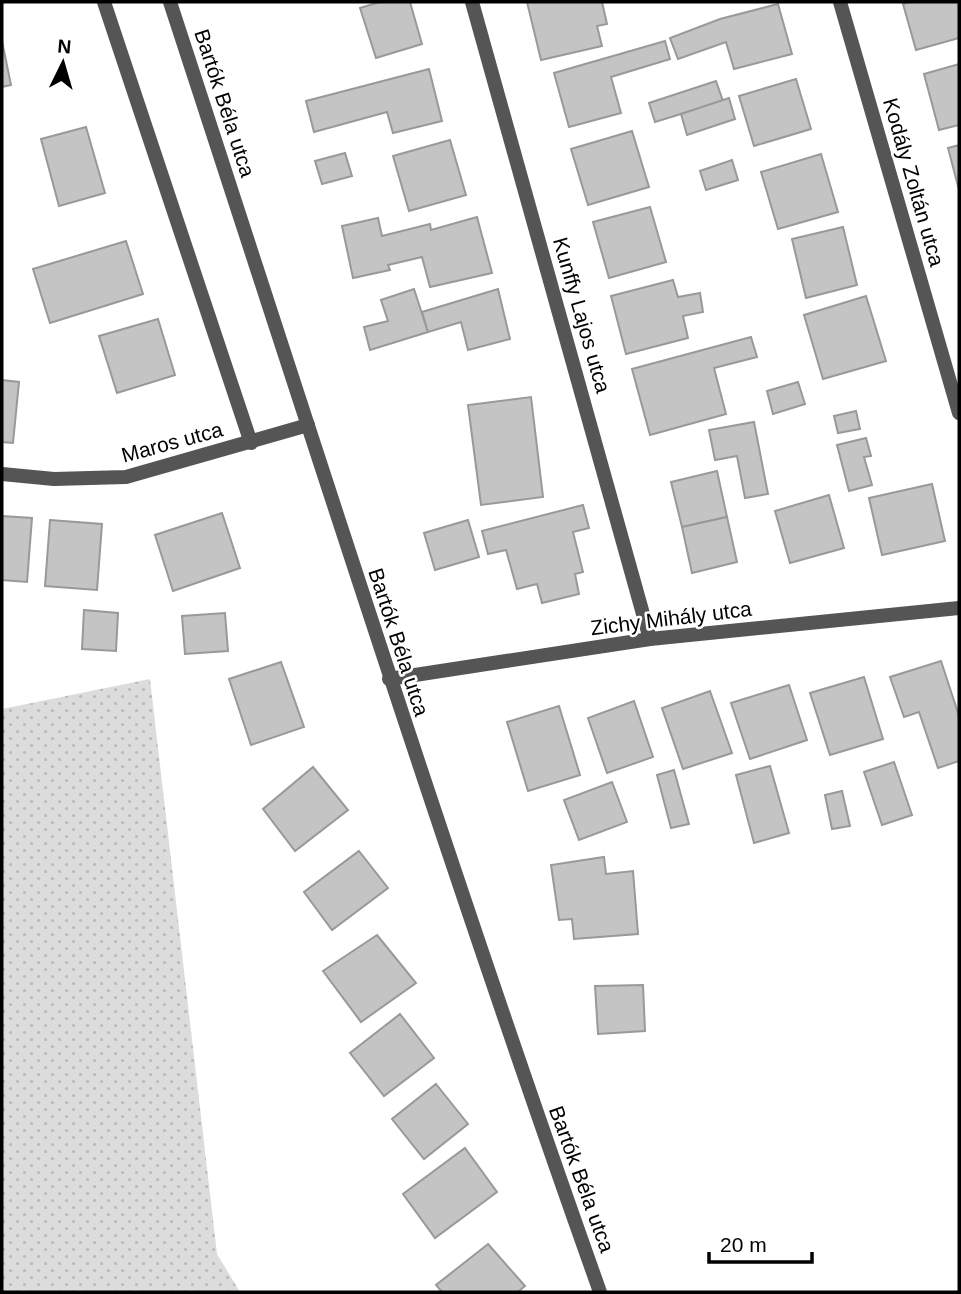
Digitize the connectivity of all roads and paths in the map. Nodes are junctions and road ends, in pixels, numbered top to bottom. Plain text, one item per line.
1 (104, 2) edge
2 (170, 2) edge
3 (472, 2) edge
4 (840, 2) edge
5 (959, 414) edge
6 (308, 425) junction
7 (251, 443) junction
8 (2, 474) edge
9 (959, 608) edge
10 (650, 639) junction
11 (389, 679) junction
12 (600, 1292) edge

1 - 7 street
2 - 6 street, Bartók Béla utca
3 - 10 street, Kunffy Lajos utca
4 - 5 street, Kodály Zoltán utca
6 - 7 street, Maros utca
6 - 11 street, Bartók Béla utca
7 - 8 street, Maros utca
9 - 10 street, Zichy Mihály utca
10 - 11 street, Zichy Mihály utca
11 - 12 street, Bartók Béla utca

